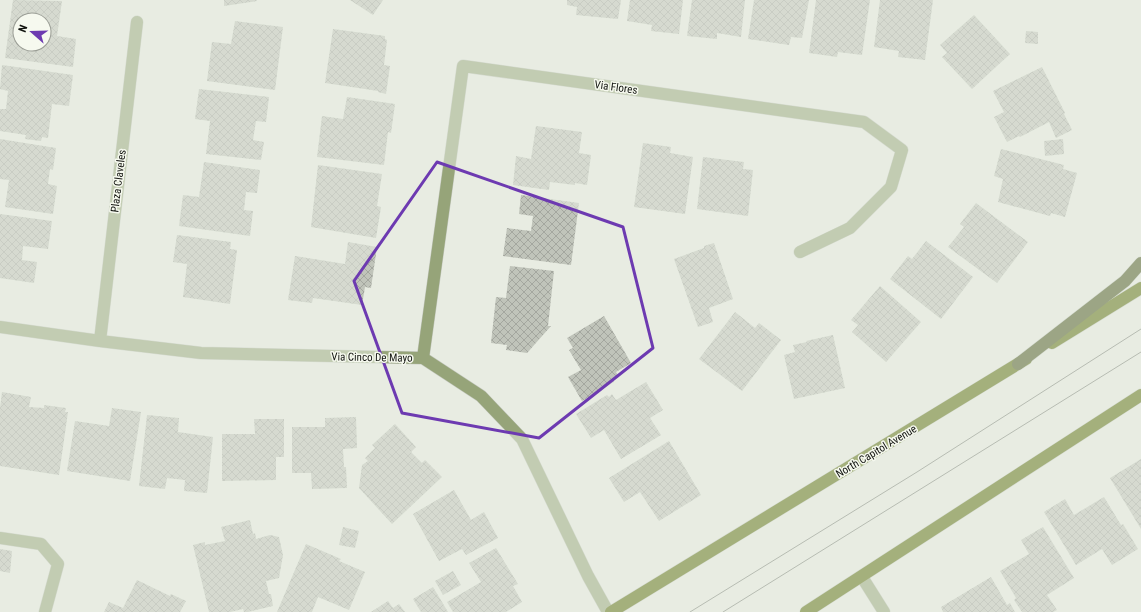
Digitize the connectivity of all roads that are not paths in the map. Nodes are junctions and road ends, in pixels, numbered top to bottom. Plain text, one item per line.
1 (137, 22) dead end
2 (800, 252) dead end
3 (1141, 263) edge
4 (1141, 288) edge
5 (0, 327) edge
6 (100, 341) junction
7 (423, 358) junction
8 (1018, 364) junction
9 (1141, 395) edge
10 (0, 538) edge
11 (862, 577) junction
12 (45, 612) edge
13 (610, 612) edge
14 (806, 612) edge
15 (884, 612) edge

1 - 6 street, Plaza Claveles
2 - 7 street, Via Flores
3 - 8 highway
4 - 8 main road, North Capitol Avenue
5 - 6 street, Via Cinco De Mayo
6 - 7 street, Via Cinco De Mayo
7 - 13 street, Via Cinco De Mayo
8 - 13 main road, North Capitol Avenue
9 - 11 main road
10 - 12 street
11 - 14 main road
11 - 15 street

